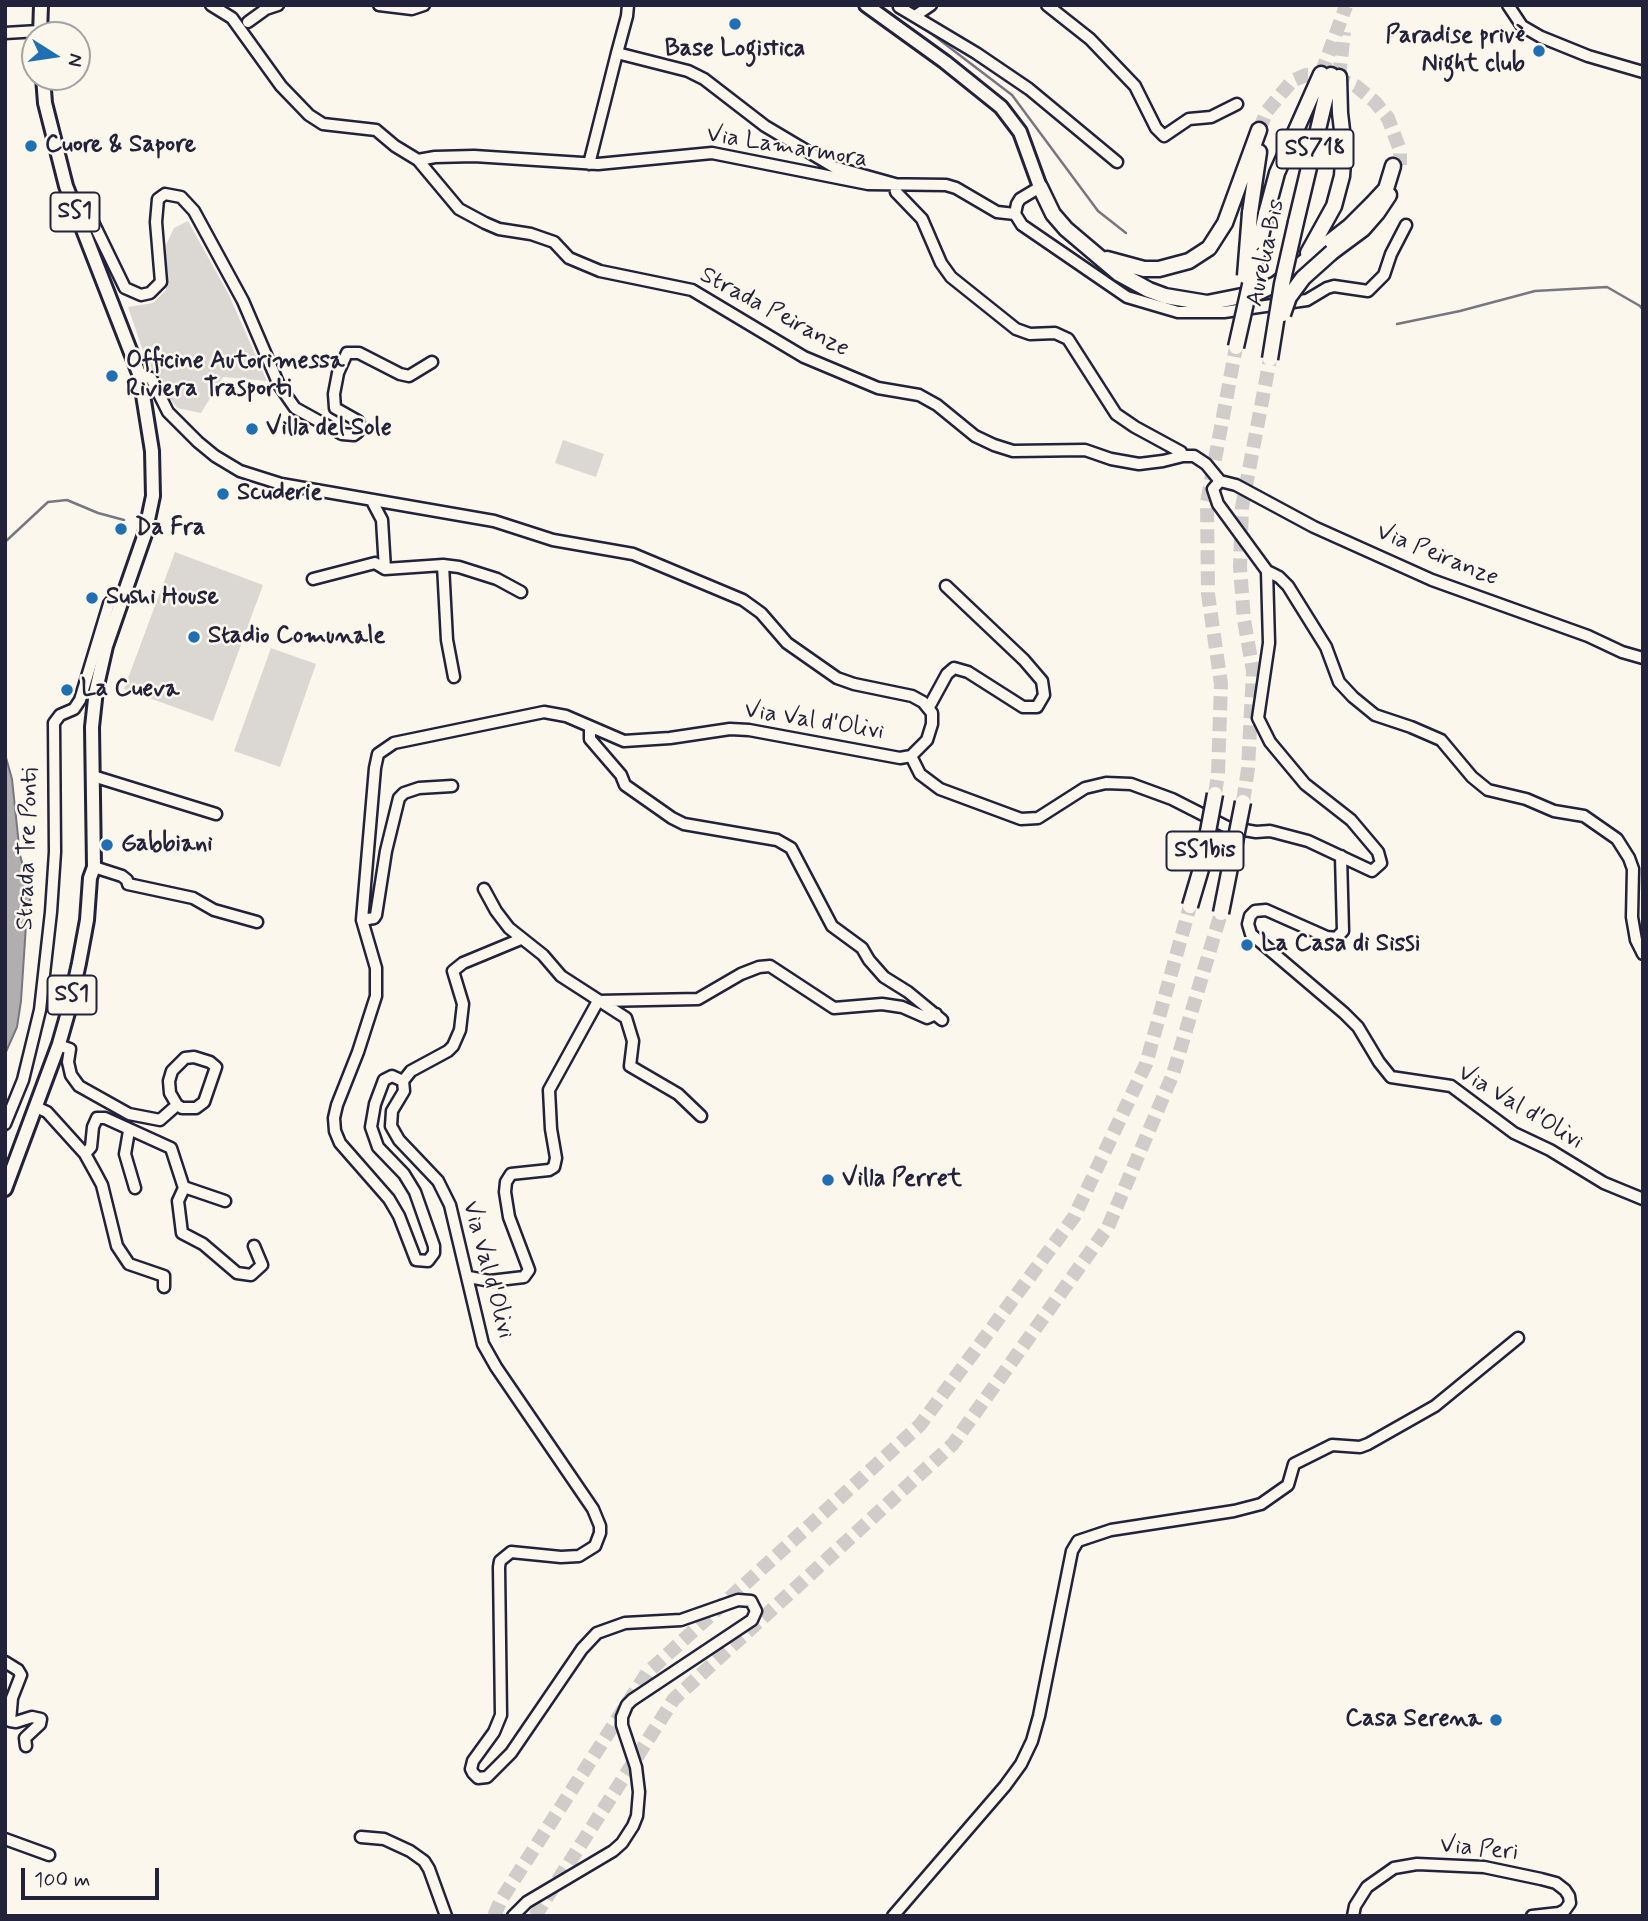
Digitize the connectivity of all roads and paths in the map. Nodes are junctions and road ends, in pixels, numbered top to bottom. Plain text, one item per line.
1 (211, 5) edge
2 (278, 5) edge
3 (379, 5) edge
4 (424, 5) edge
5 (628, 5) edge
6 (866, 5) edge
7 (931, 5) edge
8 (1047, 5) edge
9 (1508, 5) edge
10 (900, 6) edge
11 (915, 16) junction
12 (248, 22) dead end
13 (617, 53) junction
14 (1643, 72) edge
15 (1331, 75) junction
16 (44, 91) edge
17 (1237, 104) dead end
18 (418, 160) junction
19 (1117, 162) dead end
20 (589, 164) junction
21 (895, 184) junction
22 (1040, 187) junction
23 (1015, 214) junction
24 (77, 217) junction
25 (1406, 225) dead end
26 (1096, 253) junction
27 (1302, 263) junction
28 (432, 362) dead end
29 (140, 376) junction
30 (1183, 456) junction
31 (1220, 481) junction
32 (374, 500) junction
33 (443, 565) junction
34 (385, 569) junction
35 (1267, 571) junction
36 (313, 579) dead end
37 (946, 586) dead end
38 (521, 592) dead end
39 (123, 594) junction
40 (1643, 659) edge
41 (454, 677) dead end
42 (929, 707) junction
43 (590, 728) junction
44 (911, 756) junction
45 (93, 776) junction
46 (452, 786) dead end
47 (1215, 794) tunnel mouth
48 (1243, 802) tunnel mouth
49 (216, 814) dead end
50 (1341, 856) junction
51 (94, 867) junction
52 (484, 888) dead end
53 (1190, 906) tunnel mouth
54 (1221, 913) tunnel mouth
55 (362, 920) junction
56 (257, 922) dead end
57 (521, 939) junction
58 (1643, 954) edge
59 (598, 1000) junction
60 (58, 1045) junction
61 (403, 1081) junction
62 (177, 1105) junction
63 (36, 1107) junction
64 (701, 1116) dead end
65 (5, 1124) edge
66 (130, 1131) junction
67 (85, 1154) junction
68 (184, 1187) junction
69 (135, 1188) dead end
70 (5, 1189) edge
71 (1643, 1199) edge
72 (225, 1201) dead end
73 (254, 1246) dead end
74 (469, 1278) junction
75 (164, 1287) dead end
76 (1518, 1338) dead end
77 (5, 1662) edge
78 (9, 1702) edge
79 (26, 1746) dead end
80 (361, 1837) dead end
81 (5, 1839) edge
82 (49, 1856) dead end
83 (446, 1916) edge
84 (513, 1916) edge
85 (892, 1916) edge
86 (1353, 1916) edge
87 (1532, 1916) edge

1 - 18 street, Strada Peiranze
2 - 12 street
3 - 4 street
5 - 13 street
6 - 22 main road
7 - 11 street
8 - 17 street
9 - 14 street
10 - 11 street
11 - 19 street
13 - 20 street
13 - 21 street, Via Lamarmora
15 - 26 highway, Aurelia Bis / SS718, bridge
15 - 27 highway
15 - 27 highway, Aurelia Bis / SS718, bridge
16 - 24 main road, SS1
18 - 20 street, Via Lamarmora
18 - 30 street, Strada Peiranze
20 - 21 street, Via Lamarmora
21 - 23 street, Via Lamarmora
21 - 30 street, Via Lamarmora
22 - 23 street
22 - 26 highway
23 - 25 street, Via Lamarmora
24 - 28 street
24 - 29 main road, SS1
26 - 27 highway
29 - 32 street, Via Val d'Olivi
29 - 39 main road, SS1
30 - 31 street
31 - 35 street
31 - 40 street, Via Peiranze
32 - 34 street
32 - 42 street, Via Val d'Olivi
33 - 34 street
33 - 38 street
33 - 41 street
34 - 36 street
35 - 50 street
35 - 58 street
37 - 42 street, Via Val d'Olivi
39 - 45 main road, SS1
39 - 65 street, Strada Tre Ponti
42 - 44 street, Via Val d'Olivi
43 - 44 street, Via Val d'Olivi
43 - 55 street, Via Val d'Olivi
43 - 59 street
44 - 50 street
45 - 49 street
45 - 51 main road, SS1
46 - 55 street
47 - 53 highway, SS1bis, bridge
48 - 54 highway, SS1bis, bridge
50 - 71 street, Via Val d'Olivi
51 - 56 street
51 - 60 main road, SS1
52 - 57 street
55 - 61 street, Via Val d'Olivi
57 - 59 street
57 - 61 street
59 - 64 street
59 - 74 street
60 - 62 street
60 - 63 main road, SS1
61 - 74 street, Via Val d'Olivi
62 - 62 street
63 - 67 street
63 - 70 main road, SS1
66 - 67 street
66 - 68 street
66 - 69 street
67 - 75 street
68 - 72 street
68 - 73 street
74 - 84 street, Via Val d'Olivi
76 - 85 street
77 - 78 street
78 - 79 street
80 - 83 street
81 - 82 street
86 - 87 street, Via Peri

